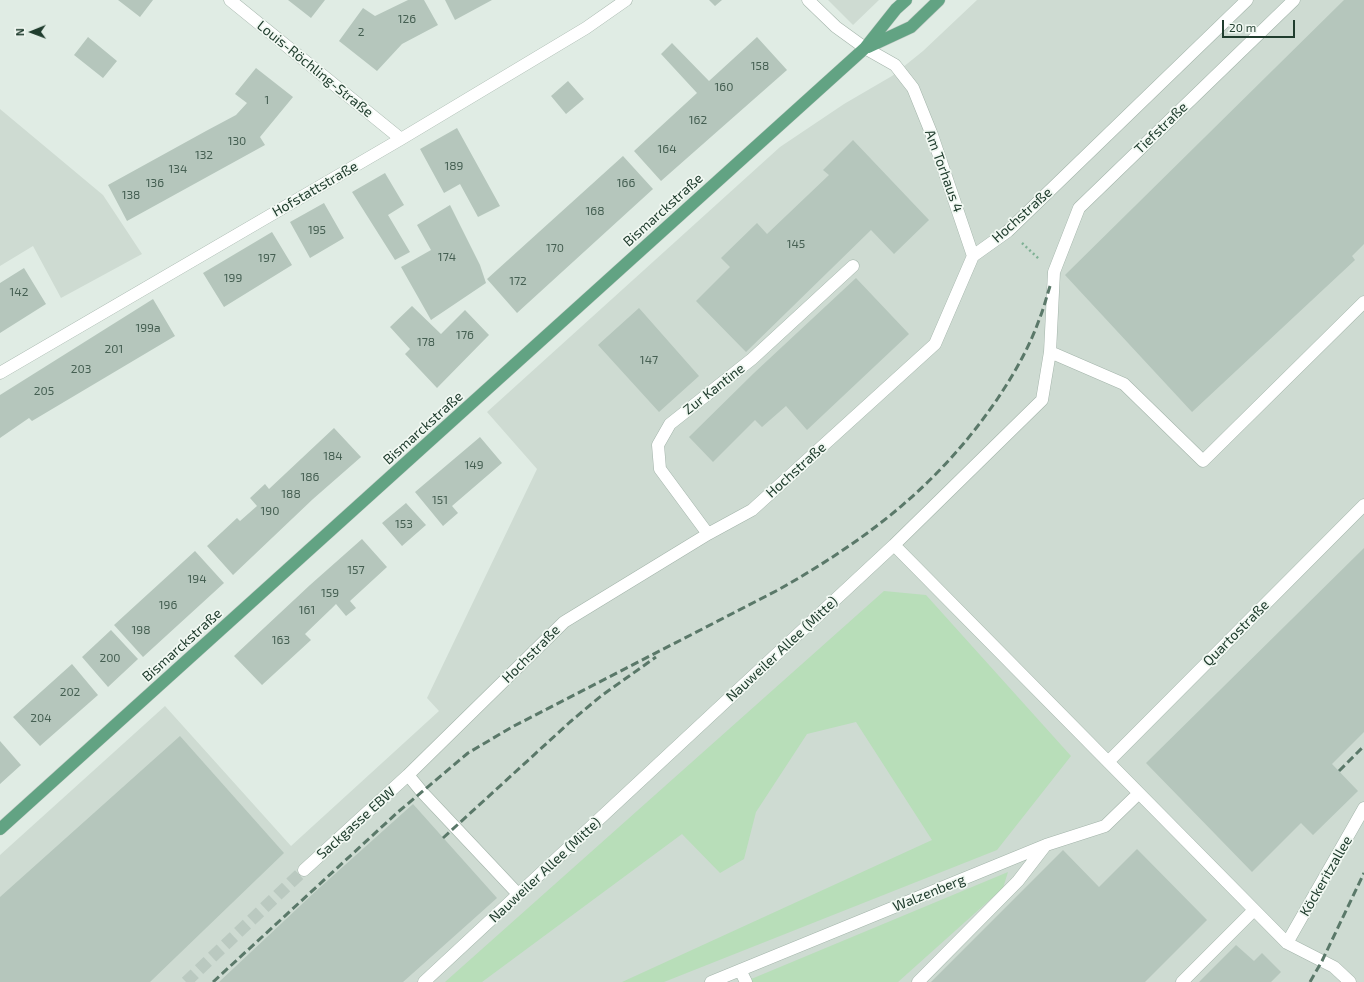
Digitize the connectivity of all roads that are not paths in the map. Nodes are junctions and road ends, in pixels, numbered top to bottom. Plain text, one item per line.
1 (230, 0) edge
2 (626, 0) edge
3 (808, 0) edge
4 (906, 0) edge
5 (939, 0) edge
6 (1247, 0) edge
7 (1294, 0) edge
8 (865, 48) junction
9 (401, 138) junction
10 (974, 256) junction
11 (853, 266) dead end
12 (1054, 272) joint
13 (1364, 302) edge
14 (1050, 352) junction
15 (0, 373) edge
16 (1364, 505) edge
17 (708, 534) junction
18 (894, 545) junction
19 (1108, 762) junction
20 (408, 775) junction
21 (1139, 792) junction
22 (1364, 808) edge
23 (0, 829) edge
24 (1046, 845) junction
25 (304, 870) tunnel mouth
26 (518, 894) junction
27 (1254, 910) junction
28 (1287, 943) junction
29 (740, 970) junction
30 (424, 982) edge
31 (711, 982) edge
32 (746, 982) edge
33 (918, 982) edge
34 (1182, 982) edge
35 (1350, 982) edge

1 - 9 street, Louis-Röchling-Straße
2 - 9 street, Hofstattstraße
3 - 8 street, Am Torhaus 4
4 - 8 main road, Bismarckstraße
5 - 8 main road, Bismarckstraße
6 - 10 street, Hochstraße
7 - 12 street, Tiefstraße
8 - 10 street, Am Torhaus 4
8 - 23 main road, Bismarckstraße
9 - 15 street, Hofstattstraße
10 - 17 street, Hochstraße
11 - 17 street, Zur Kantine
12 - 14 street, Nauweiler Allee (Mitte)
13 - 14 street
14 - 18 street, Nauweiler Allee (Mitte)
16 - 19 street, Quartostraße
17 - 20 street, Hochstraße
18 - 19 street
18 - 26 street, Nauweiler Allee (Mitte)
19 - 21 street
20 - 25 street, Sackgasse EBW
20 - 26 street
21 - 24 street, Walzenberg
21 - 27 street
22 - 28 street, Köckeritzallee
24 - 29 street, Walzenberg
24 - 33 street
26 - 30 street, Nauweiler Allee (Mitte)
27 - 28 street
27 - 34 street
28 - 35 street
29 - 31 street, Walzenberg
29 - 32 street

